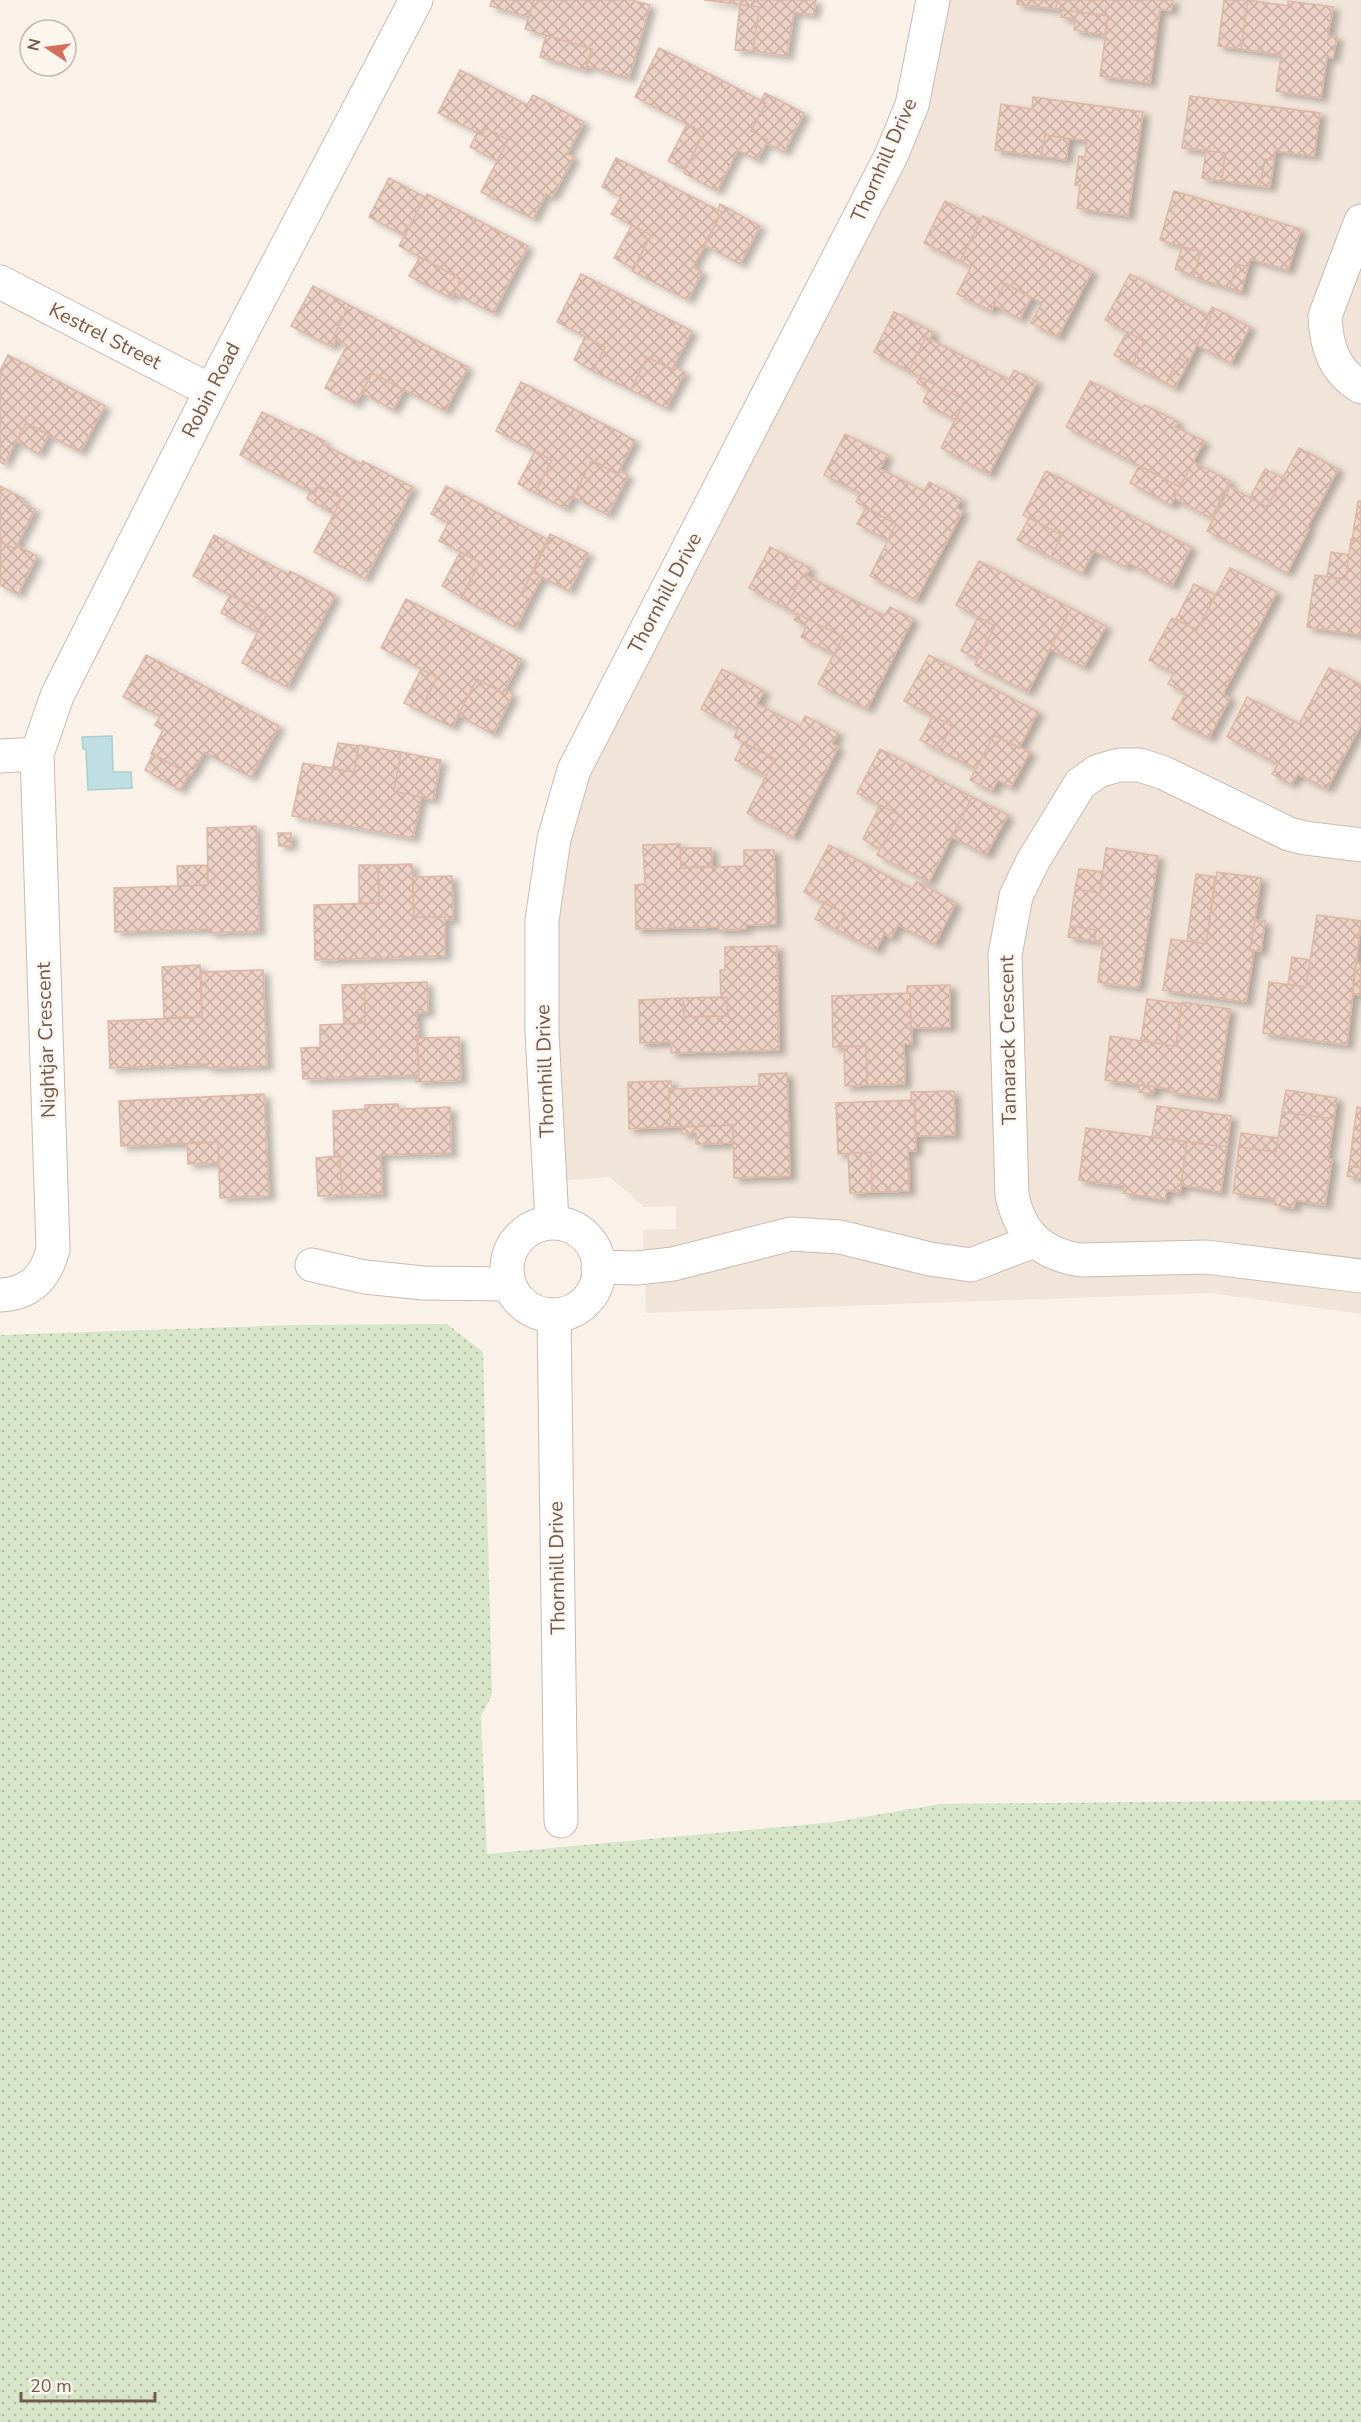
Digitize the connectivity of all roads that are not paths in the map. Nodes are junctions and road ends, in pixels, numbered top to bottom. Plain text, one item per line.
1 (416, 0) edge
2 (933, 0) edge
3 (1361, 221) edge
4 (0, 282) edge
5 (1361, 387) edge
6 (211, 391) junction
7 (37, 754) junction
8 (0, 756) edge
9 (1361, 845) edge
10 (552, 1222) junction
11 (1034, 1241) junction
12 (312, 1264) dead end
13 (598, 1267) junction
14 (1361, 1276) edge
15 (509, 1284) junction
16 (0, 1295) edge
17 (554, 1315) junction
18 (561, 1821) dead end

1 - 6 street, Robin Road
2 - 10 street, Thornhill Drive
3 - 5 street
4 - 6 street, Kestrel Street
6 - 7 street, Robin Road
7 - 8 street
7 - 16 street, Nightjar Crescent
9 - 11 street, Tamarack Crescent
10 - 13 street
10 - 15 street
11 - 13 street
11 - 14 street, Tamarack Crescent
12 - 15 street
13 - 17 street
15 - 17 street
17 - 18 street, Thornhill Drive

